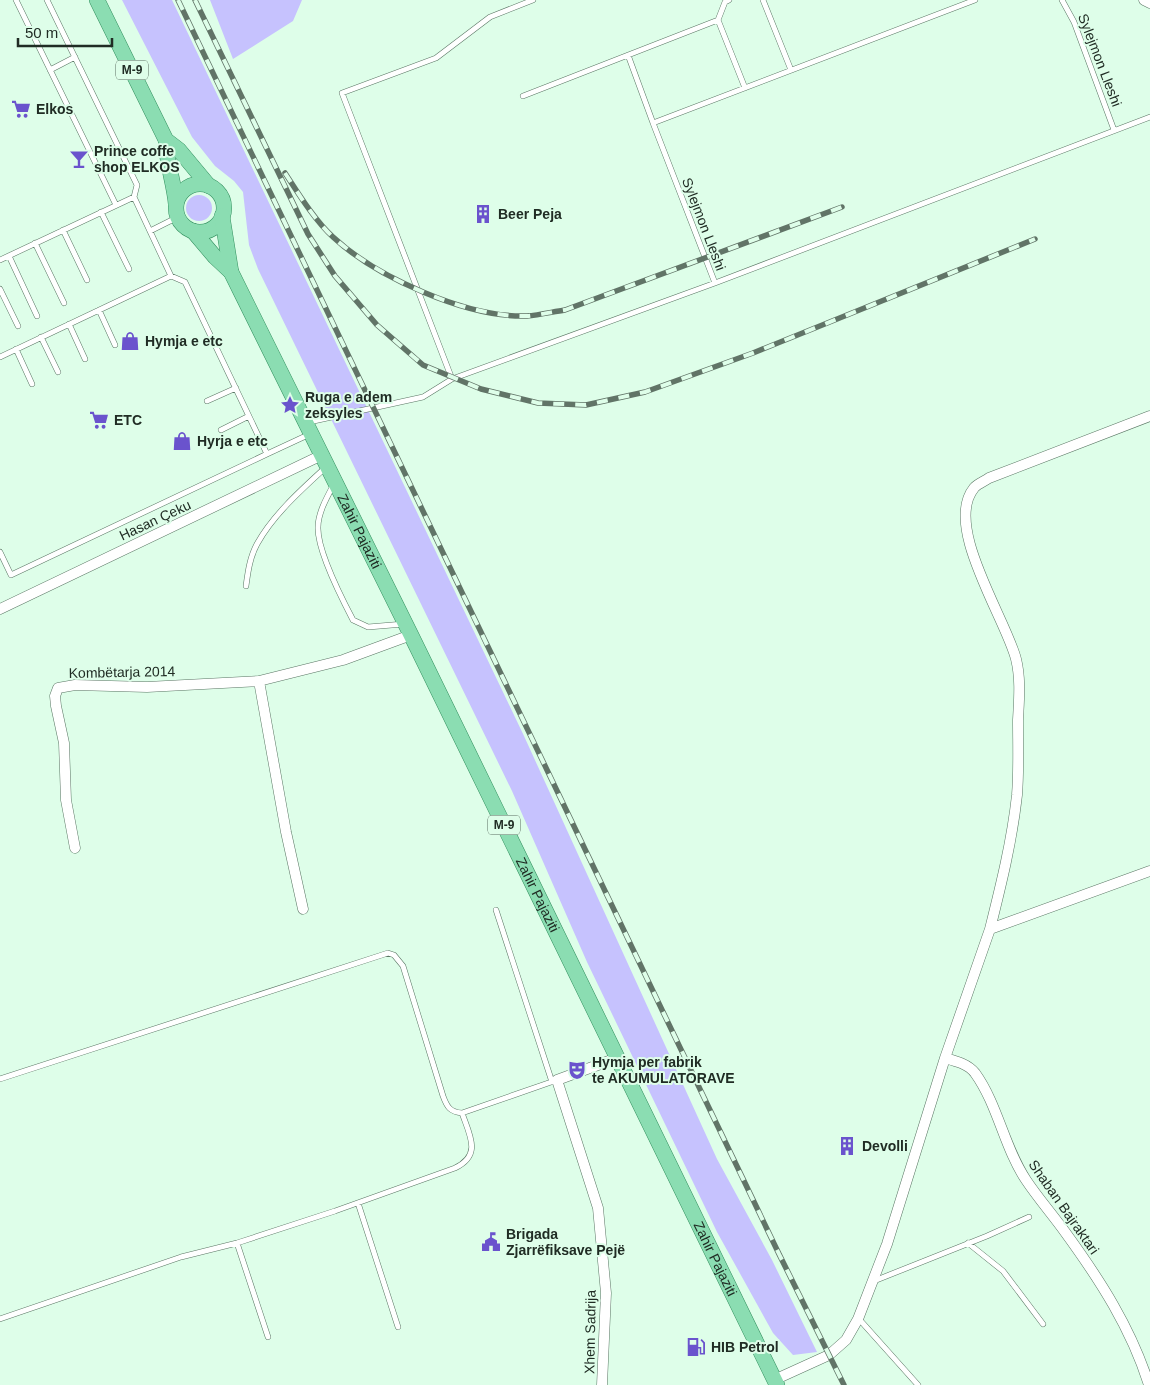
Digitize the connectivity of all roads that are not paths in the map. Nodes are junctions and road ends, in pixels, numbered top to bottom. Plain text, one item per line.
1 (16, 0) edge
2 (47, 0) edge
3 (97, 0) edge
4 (534, 0) edge
5 (729, 0) edge
6 (764, 0) edge
7 (975, 0) edge
8 (1062, 0) edge
9 (1144, 0) edge
10 (1150, 3) edge
11 (718, 20) junction
12 (628, 55) junction
13 (75, 58) junction
14 (50, 70) junction
15 (791, 70) junction
16 (745, 88) junction
17 (523, 96) dead end
18 (1150, 117) edge
19 (654, 123) junction
20 (1114, 130) junction
21 (166, 140) junction
22 (210, 186) junction
23 (134, 197) junction
24 (116, 206) junction
25 (177, 211) junction
26 (101, 212) junction
27 (222, 216) junction
28 (63, 230) junction
29 (150, 231) junction
30 (193, 231) junction
31 (35, 243) junction
32 (9, 256) junction
33 (0, 260) edge
34 (129, 269) dead end
35 (232, 272) junction
36 (171, 276) junction
37 (87, 280) dead end
38 (715, 283) junction
39 (0, 289) edge
40 (64, 303) dead end
41 (98, 310) junction
42 (38, 316) dead end
43 (69, 324) junction
44 (18, 326) dead end
45 (41, 338) junction
46 (115, 345) dead end
47 (16, 349) junction
48 (0, 357) edge
49 (85, 359) dead end
50 (58, 372) dead end
51 (452, 379) junction
52 (32, 384) dead end
53 (236, 388) junction
54 (208, 401) dead end
55 (249, 416) junction
56 (1150, 416) edge
57 (309, 428) junction
58 (221, 430) dead end
59 (267, 454) junction
60 (325, 461) junction
61 (335, 481) junction
62 (0, 552) edge
63 (246, 586) dead end
64 (0, 609) edge
65 (409, 629) junction
66 (259, 681) junction
67 (75, 848) dead end
68 (1150, 871) edge
69 (303, 910) dead end
70 (496, 910) dead end
71 (990, 929) junction
72 (617, 1058) junction
73 (945, 1058) junction
74 (0, 1079) edge
75 (554, 1081) junction
76 (462, 1113) junction
77 (358, 1203) junction
78 (1029, 1217) dead end
79 (237, 1243) junction
80 (968, 1243) junction
81 (873, 1281) junction
82 (0, 1319) edge
83 (858, 1319) junction
84 (1043, 1324) dead end
85 (398, 1327) dead end
86 (268, 1338) dead end
87 (775, 1383) edge
88 (602, 1385) edge
89 (918, 1385) edge
90 (1149, 1385) edge

1 - 14 lane
2 - 13 lane
3 - 21 main road, M-9
4 - 51 lane
5 - 11 lane
6 - 15 lane
7 - 15 lane
8 - 20 lane, Sylejmon Lleshi
9 - 10 street
11 - 12 lane
11 - 16 lane
12 - 17 lane
12 - 19 lane, Sylejmon Lleshi
13 - 14 lane
13 - 23 lane
14 - 24 lane
15 - 16 lane
16 - 19 lane
18 - 20 lane, Sylejmon Lleshi
19 - 38 lane, Sylejmon Lleshi
20 - 38 lane, Sylejmon Lleshi
21 - 22 main road, M-9
21 - 25 main road, M-9
22 - 25 main road
22 - 27 main road, M-9
23 - 24 lane
23 - 29 lane
24 - 26 lane
25 - 29 lane
25 - 30 main road, M-9
26 - 28 lane
26 - 34 lane
27 - 30 main road
27 - 35 main road, Zahir Pajaziti / M-9
28 - 31 lane
28 - 37 lane
29 - 36 lane
30 - 35 main road, Zahir Pajaziti / M-9
31 - 32 lane
31 - 40 lane
32 - 33 lane
32 - 42 lane
35 - 57 main road, Zahir Pajaziti / M-9
36 - 41 lane
36 - 53 lane
38 - 51 lane
39 - 44 lane
41 - 43 lane
41 - 46 lane
43 - 45 lane
43 - 49 lane
45 - 47 lane
45 - 50 lane
47 - 48 lane
47 - 52 lane
51 - 57 lane
53 - 54 lane
53 - 55 lane
55 - 58 lane
55 - 59 lane
56 - 71 street
57 - 59 lane
57 - 60 main road, Zahir Pajaziti / M-9
59 - 62 lane
60 - 61 main road, Zahir Pajaziti / M-9
60 - 63 lane
60 - 64 street, Hasan Çeku
61 - 65 main road, Zahir Pajaziti / M-9
61 - 65 lane
65 - 66 street, Kombëtarja 2014
65 - 72 main road, Zahir Pajaziti / M-9
66 - 67 street, Kombëtarja 2014
66 - 69 street
68 - 71 street
70 - 75 lane
71 - 73 street
72 - 75 street
72 - 87 main road, Zahir Pajaziti / M-9
73 - 81 street
73 - 90 street, Shaban Bajraktari
74 - 76 lane
75 - 76 lane
75 - 88 street, Xhem Sadrija
76 - 77 lane
77 - 79 lane
77 - 85 lane
78 - 80 lane
79 - 82 lane
79 - 86 lane
80 - 81 lane
80 - 84 lane
81 - 83 street
83 - 87 street
83 - 89 lane

